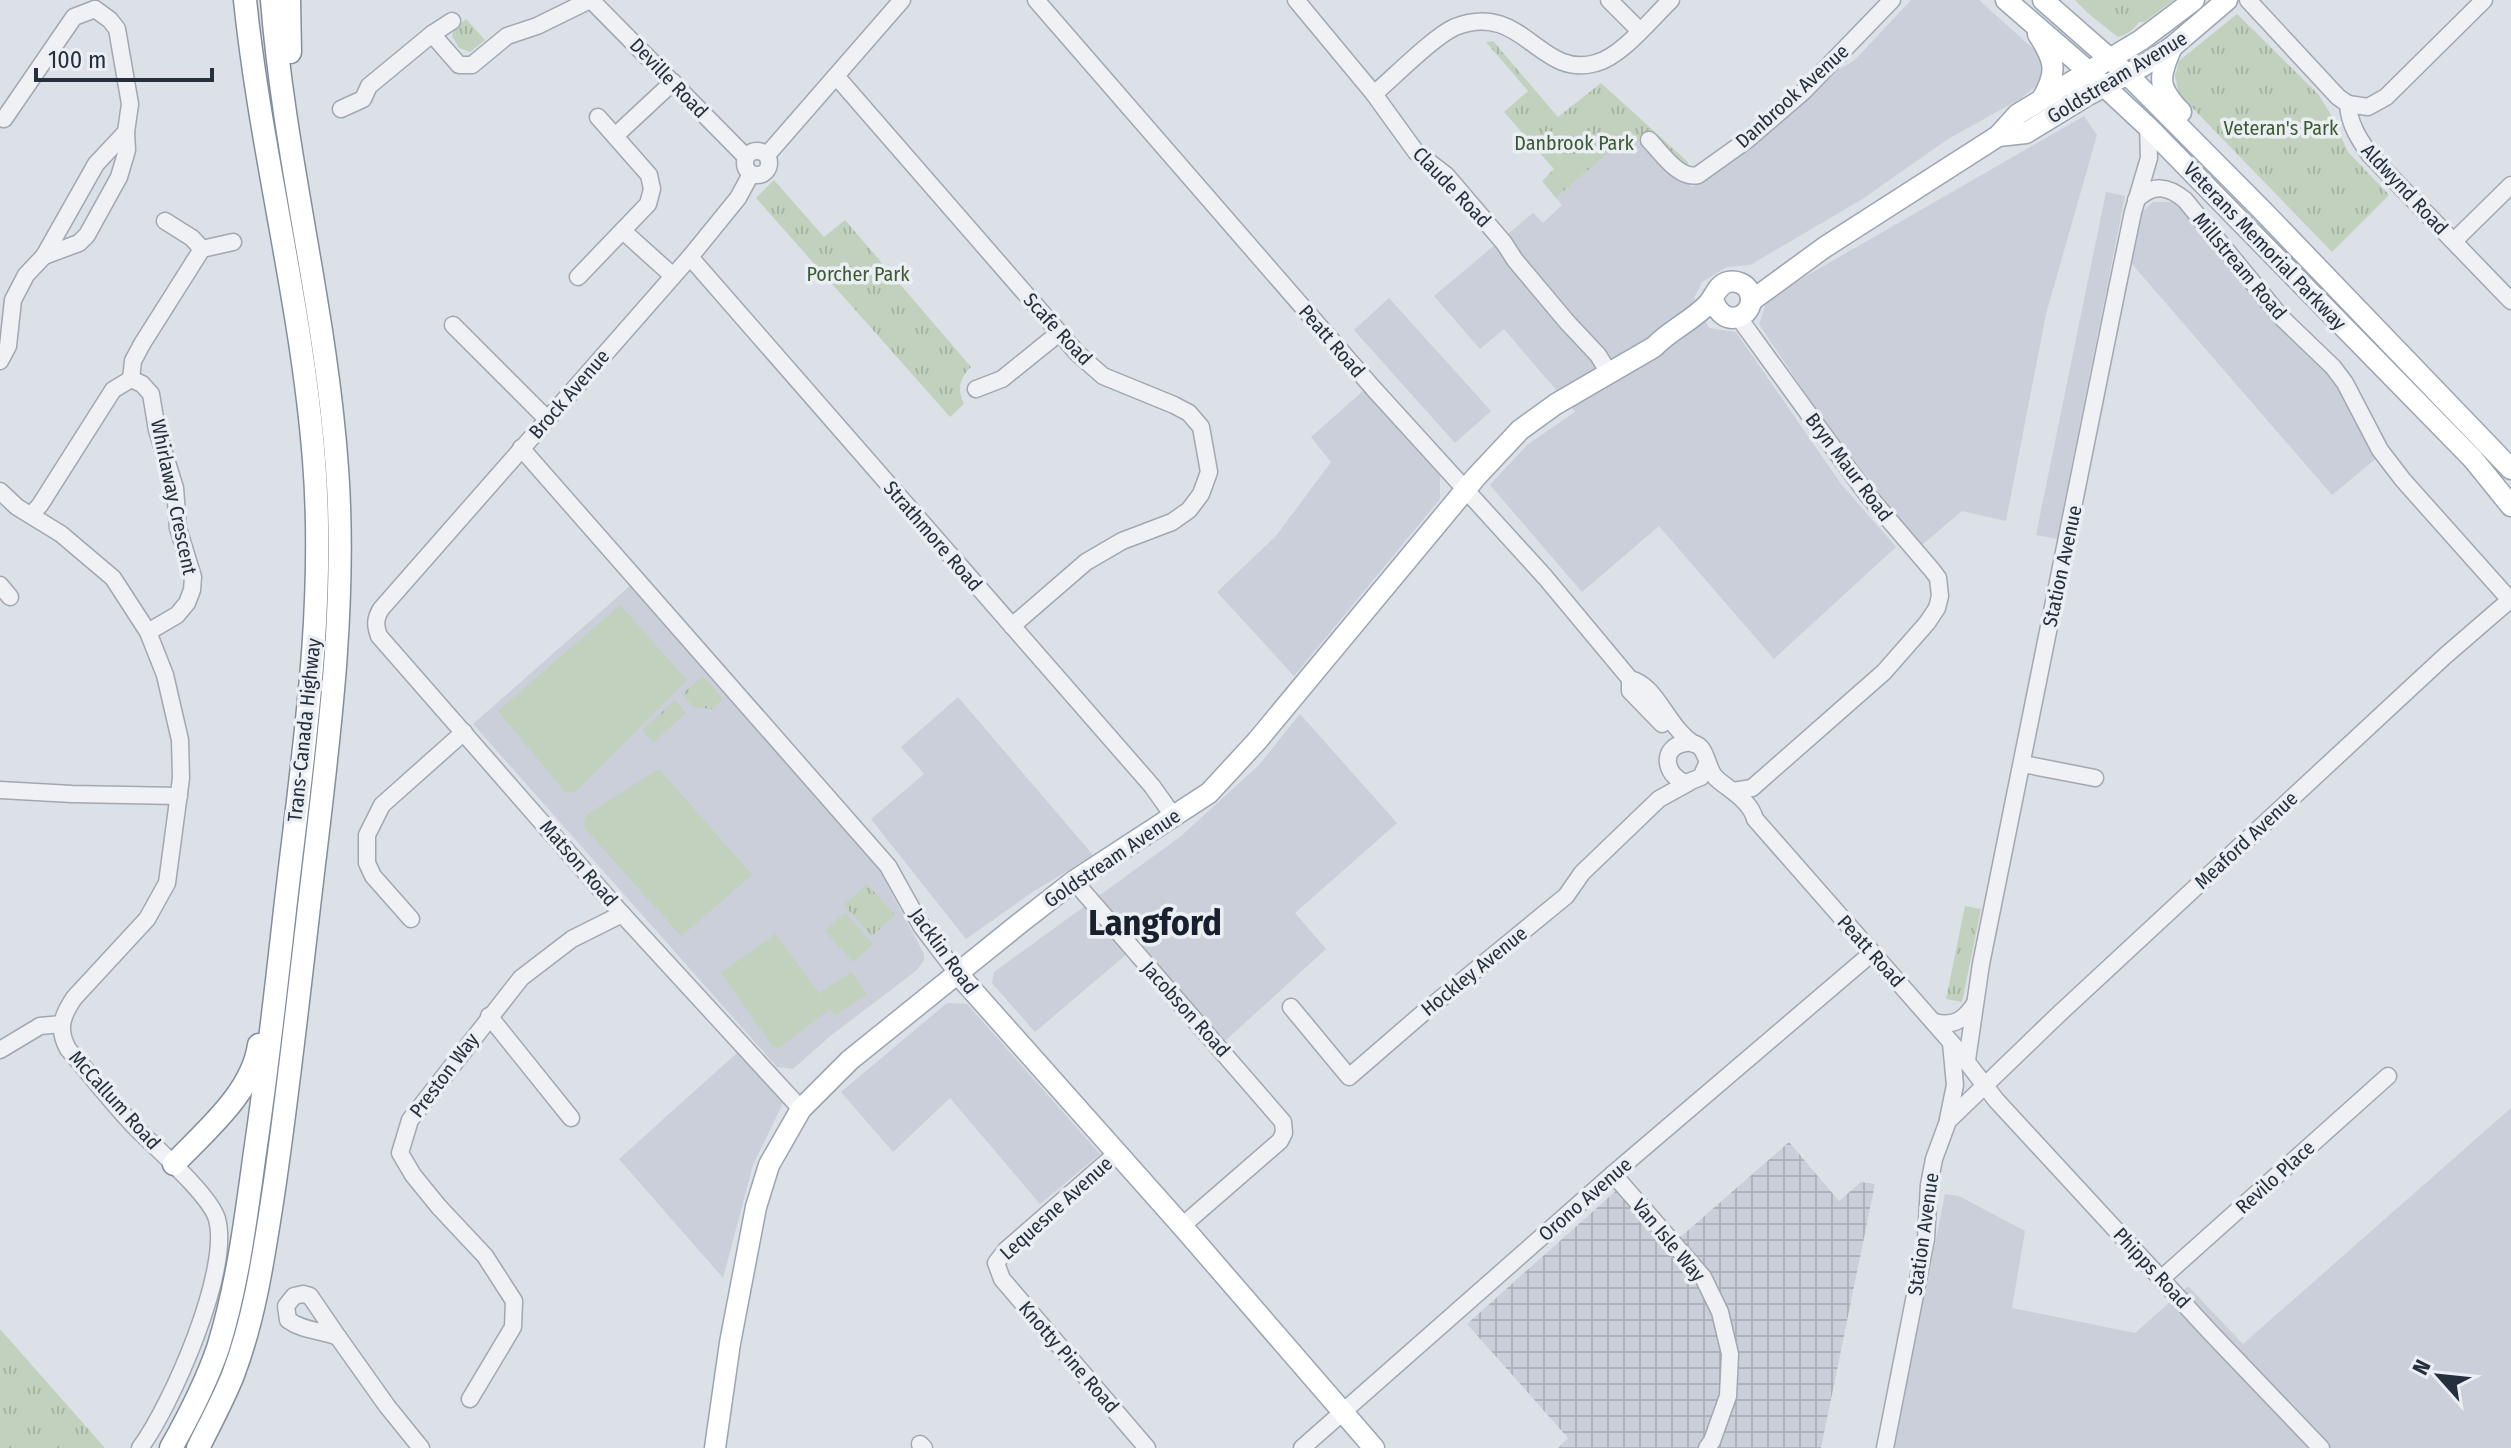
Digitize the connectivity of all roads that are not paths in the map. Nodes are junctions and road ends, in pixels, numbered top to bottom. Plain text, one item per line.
1 (229, 0) edge
2 (245, 0) edge
3 (272, 0) edge
4 (289, 0) edge
5 (590, 0) edge
6 (902, 0) edge
7 (1036, 0) edge
8 (1296, 0) edge
9 (1609, 0) edge
10 (1671, 0) edge
11 (1892, 0) edge
12 (2006, 0) edge
13 (2043, 0) edge
14 (2194, 0) edge
15 (2227, 0) edge
16 (2248, 0) edge
17 (2484, 0) edge
18 (96, 4) edge
19 (2027, 17) junction
20 (452, 21) dead end
21 (1639, 30) junction
22 (432, 34) junction
23 (2172, 47) junction
24 (2109, 58) junction
25 (2088, 71) junction
26 (2127, 74) junction
27 (836, 76) junction
28 (673, 82) junction
29 (2105, 86) junction
30 (1374, 94) junction
31 (2041, 99) junction
32 (2348, 104) junction
33 (341, 109) dead end
34 (598, 117) dead end
35 (4, 119) dead end
36 (2148, 127) junction
37 (126, 132) junction
38 (615, 136) junction
39 (1998, 136) junction
40 (1649, 140) dead end
41 (767, 155) junction
42 (746, 157) junction
43 (751, 174) junction
44 (2511, 185) edge
45 (2136, 200) junction
46 (2262, 210) junction
47 (165, 221) dead end
48 (280, 230) junction
49 (623, 231) junction
50 (2454, 241) junction
51 (233, 242) dead end
52 (202, 249) junction
53 (44, 256) junction
54 (690, 257) junction
55 (673, 276) junction
56 (578, 277) dead end
57 (2511, 301) edge
58 (1736, 305) junction
59 (453, 325) dead end
60 (1059, 333) junction
61 (0, 361) edge
62 (1609, 373) junction
63 (131, 379) junction
64 (976, 389) dead end
65 (547, 419) junction
66 (521, 448) junction
67 (2511, 469) edge
68 (1465, 490) junction
69 (0, 491) edge
70 (2511, 506) edge
71 (340, 509) junction
72 (31, 515) junction
73 (2510, 600) edge
74 (381, 609) joint
75 (1012, 626) junction
76 (148, 632) junction
77 (1630, 679) junction
78 (306, 727) junction
79 (464, 732) junction
80 (1694, 744) junction
81 (1669, 762) junction
82 (1707, 764) junction
83 (2023, 764) junction
84 (2095, 778) dead end
85 (1691, 782) junction
86 (1752, 788) junction
87 (0, 790) edge
88 (1733, 791) junction
89 (179, 796) junction
90 (1659, 799) junction
91 (1752, 813) junction
92 (1174, 817) junction
93 (1074, 881) junction
94 (622, 914) junction
95 (411, 919) dead end
96 (1872, 953) junction
97 (957, 973) junction
98 (1974, 1005) junction
99 (1291, 1007) dead end
100 (489, 1016) junction
101 (1934, 1022) junction
102 (62, 1024) junction
103 (1951, 1041) junction
104 (0, 1050) edge
105 (1967, 1060) junction
106 (2388, 1076) dead end
107 (1985, 1085) junction
108 (801, 1109) junction
109 (571, 1118) dead end
110 (1948, 1121) junction
111 (1117, 1153) junction
112 (174, 1164) junction
113 (1613, 1174) junction
114 (1182, 1226) junction
115 (996, 1263) joint
116 (2162, 1278) junction
117 (338, 1337) dead end
118 (470, 1399) dead end
119 (1342, 1412) junction
120 (140, 1448) edge
121 (171, 1448) edge
122 (198, 1448) edge
123 (421, 1448) edge
124 (715, 1448) edge
125 (1147, 1448) edge
126 (1302, 1448) edge
127 (1374, 1448) edge
128 (1707, 1448) edge
129 (1885, 1448) edge
130 (2321, 1448) edge

1 - 48 highway
2 - 48 highway, Trans-Canada Highway
3 - 71 highway, Trans-Canada Highway
4 - 71 highway
5 - 22 street
5 - 28 street, Deville Road
6 - 27 street
7 - 68 street, Peatt Road
8 - 30 street, Claude Road
9 - 21 street
10 - 21 street
11 - 40 street, Danbrook Avenue
12 - 19 main road, Veterans Memorial Parkway
13 - 24 main road, Veterans Memorial Parkway
14 - 24 main road, Goldstream Avenue
15 - 23 main road, Goldstream Avenue
16 - 32 street, Aldwynd Road
17 - 32 street
18 - 35 street
18 - 37 street
19 - 25 main road, Veterans Memorial Parkway
19 - 31 main road
20 - 22 street
21 - 30 street
22 - 33 street
23 - 26 main road, Goldstream Avenue
23 - 46 main road
24 - 25 main road, Goldstream Avenue
24 - 26 main road, Veterans Memorial Parkway
25 - 29 main road, Veterans Memorial Parkway
25 - 31 main road, Goldstream Avenue
26 - 29 main road, Goldstream Avenue
26 - 46 main road, Veterans Memorial Parkway
27 - 41 street
27 - 60 street, Scafe Road
28 - 38 street
28 - 42 street, Deville Road
29 - 36 main road, Veterans Memorial Parkway
29 - 39 main road, Goldstream Avenue
30 - 62 street, Claude Road
31 - 39 main road, Goldstream Avenue
32 - 50 street, Aldwynd Road
34 - 38 street
36 - 45 street, Station Avenue
36 - 70 main road, Veterans Memorial Parkway
37 - 53 street
37 - 53 street
38 - 49 street
39 - 58 main road, Goldstream Avenue
41 - 42 street
41 - 43 street
42 - 43 street
43 - 54 street, Brock Avenue
44 - 50 street
45 - 73 street, Millstream Road
45 - 83 street, Station Avenue
46 - 67 main road, Veterans Memorial Parkway
47 - 52 street
48 - 78 highway, Trans-Canada Highway
49 - 55 street
49 - 56 street
50 - 57 street, Aldwynd Road
51 - 52 street
52 - 63 street
53 - 61 street
54 - 55 street, Brock Avenue
54 - 75 street, Strathmore Road
55 - 65 street, Brock Avenue
58 - 62 main road, Goldstream Avenue
58 - 86 street, Bryn Maur Road
59 - 65 street
60 - 64 street
60 - 75 street, Scafe Road
62 - 68 main road, Goldstream Avenue
63 - 72 street
63 - 76 street, Whirlaway Crescent
65 - 66 street, Brock Avenue
66 - 74 street, Brock Avenue
66 - 97 street, Jacklin Road
68 - 77 street, Peatt Road
68 - 92 main road, Goldstream Avenue
69 - 72 street, McCallum Road
71 - 122 highway, Trans-Canada Highway
72 - 76 street, McCallum Road
73 - 107 street, Meaford Avenue
74 - 79 street, Matson Road
75 - 92 street, Strathmore Road
76 - 89 street, McCallum Road
77 - 80 street, Peatt Road
77 - 81 street, Peatt Road
78 - 112 highway
78 - 121 highway, Trans-Canada Highway
79 - 94 street, Matson Road
79 - 95 street
80 - 81 street
80 - 82 street, Peatt Road
81 - 85 street, Peatt Road
81 - 90 street, Hockley Avenue
82 - 85 street
82 - 88 street, Peatt Road
83 - 84 street
83 - 98 street, Station Avenue
85 - 90 street, Hockley Avenue
85 - 91 street, Peatt Road
86 - 88 street
86 - 91 street
87 - 89 street
88 - 91 street, Peatt Road
89 - 102 street, McCallum Road
90 - 99 street, Hockley Avenue
91 - 96 street, Peatt Road
92 - 93 main road, Goldstream Avenue
93 - 97 main road, Goldstream Avenue
93 - 114 street, Jacobson Road
94 - 100 street, Preston Way
94 - 108 street, Matson Road
96 - 101 street, Peatt Road
96 - 113 street, Orono Avenue
97 - 108 main road, Goldstream Avenue
97 - 111 main road, Jacklin Road
98 - 101 street
98 - 105 street, Station Avenue
100 - 109 street
100 - 118 street, Preston Way
101 - 103 street, Peatt Road
102 - 104 street
102 - 112 street, McCallum Road
103 - 105 street, Peatt Road
103 - 110 street
105 - 107 street, Peatt Road
106 - 116 street, Revilo Place
107 - 110 street, Station Avenue
107 - 116 street, Phipps Road
108 - 124 main road, Goldstream Avenue
110 - 129 street, Station Avenue
111 - 114 main road, Jacklin Road
111 - 115 street, Lequesne Avenue
112 - 120 street, McCallum Road
113 - 119 street, Orono Avenue
113 - 128 street, Van Isle Way
114 - 119 main road, Jacklin Road
115 - 125 street, Knotty Pine Road
116 - 130 street, Phipps Road
117 - 123 street
119 - 126 street, Orono Avenue
119 - 127 main road, Jacklin Road

